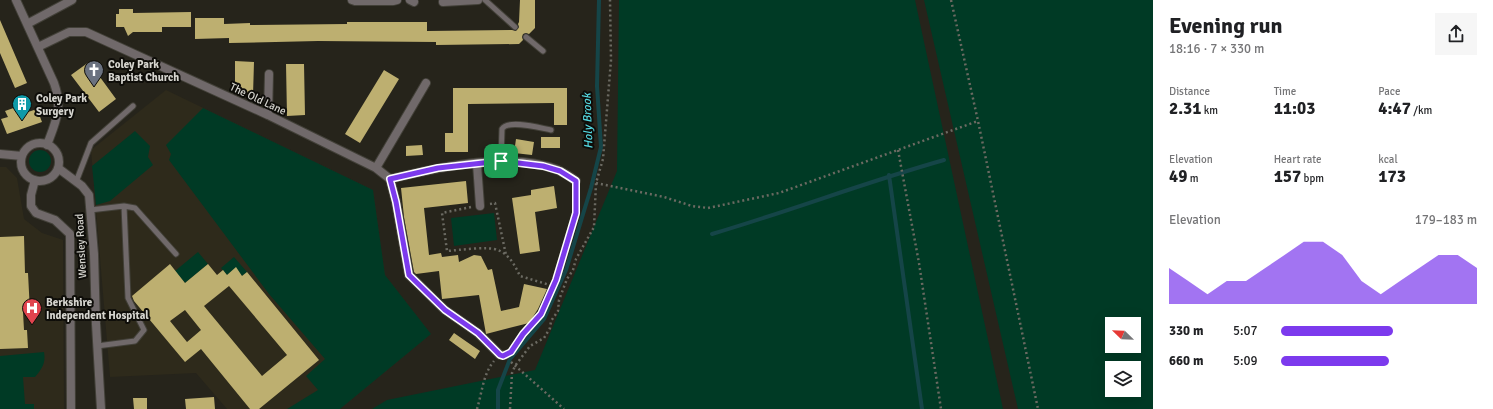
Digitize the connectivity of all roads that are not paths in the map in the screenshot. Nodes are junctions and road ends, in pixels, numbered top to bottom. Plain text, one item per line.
1 (16, 0) edge
2 (72, 0) edge
3 (352, 0) edge
4 (397, 0) edge
5 (478, 0) edge
6 (485, 0) edge
7 (443, 2) dead end
8 (27, 24) junction
9 (515, 27) dead end
10 (526, 37) dead end
11 (38, 47) junction
12 (542, 51) dead end
13 (269, 74) dead end
14 (426, 83) dead end
15 (133, 106) dead end
16 (268, 115) junction
17 (551, 130) dead end
18 (47, 145) junction
19 (0, 154) edge
20 (22, 156) junction
21 (501, 161) junction
22 (478, 164) junction
23 (58, 168) junction
24 (376, 168) junction
25 (390, 179) junction
26 (35, 180) junction
27 (576, 181) road end
28 (76, 182) junction
29 (124, 206) junction
30 (480, 206) road end
31 (90, 210) junction
32 (176, 254) dead end
33 (97, 346) junction
34 (503, 356) road end
35 (71, 409) edge
36 (101, 409) edge

1 - 8 street
2 - 8 street
3 - 4 street
5 - 7 street
6 - 9 lane
8 - 11 street
10 - 12 lane
11 - 16 street, The Old Lane
11 - 18 street
13 - 16 street
14 - 24 street
15 - 28 lane
16 - 24 street, The Old Lane
17 - 21 lane
18 - 20 street
18 - 23 street
19 - 20 street
20 - 26 street
21 - 22 street
21 - 27 street
22 - 25 street
22 - 30 street
23 - 26 street
23 - 28 street, Wensley Road
24 - 25 street, The Old Lane
25 - 34 street
26 - 35 street
28 - 31 street, Wensley Road
29 - 31 lane
29 - 32 lane
29 - 33 lane
31 - 33 street, Wensley Road
33 - 36 street, Wensley Road

